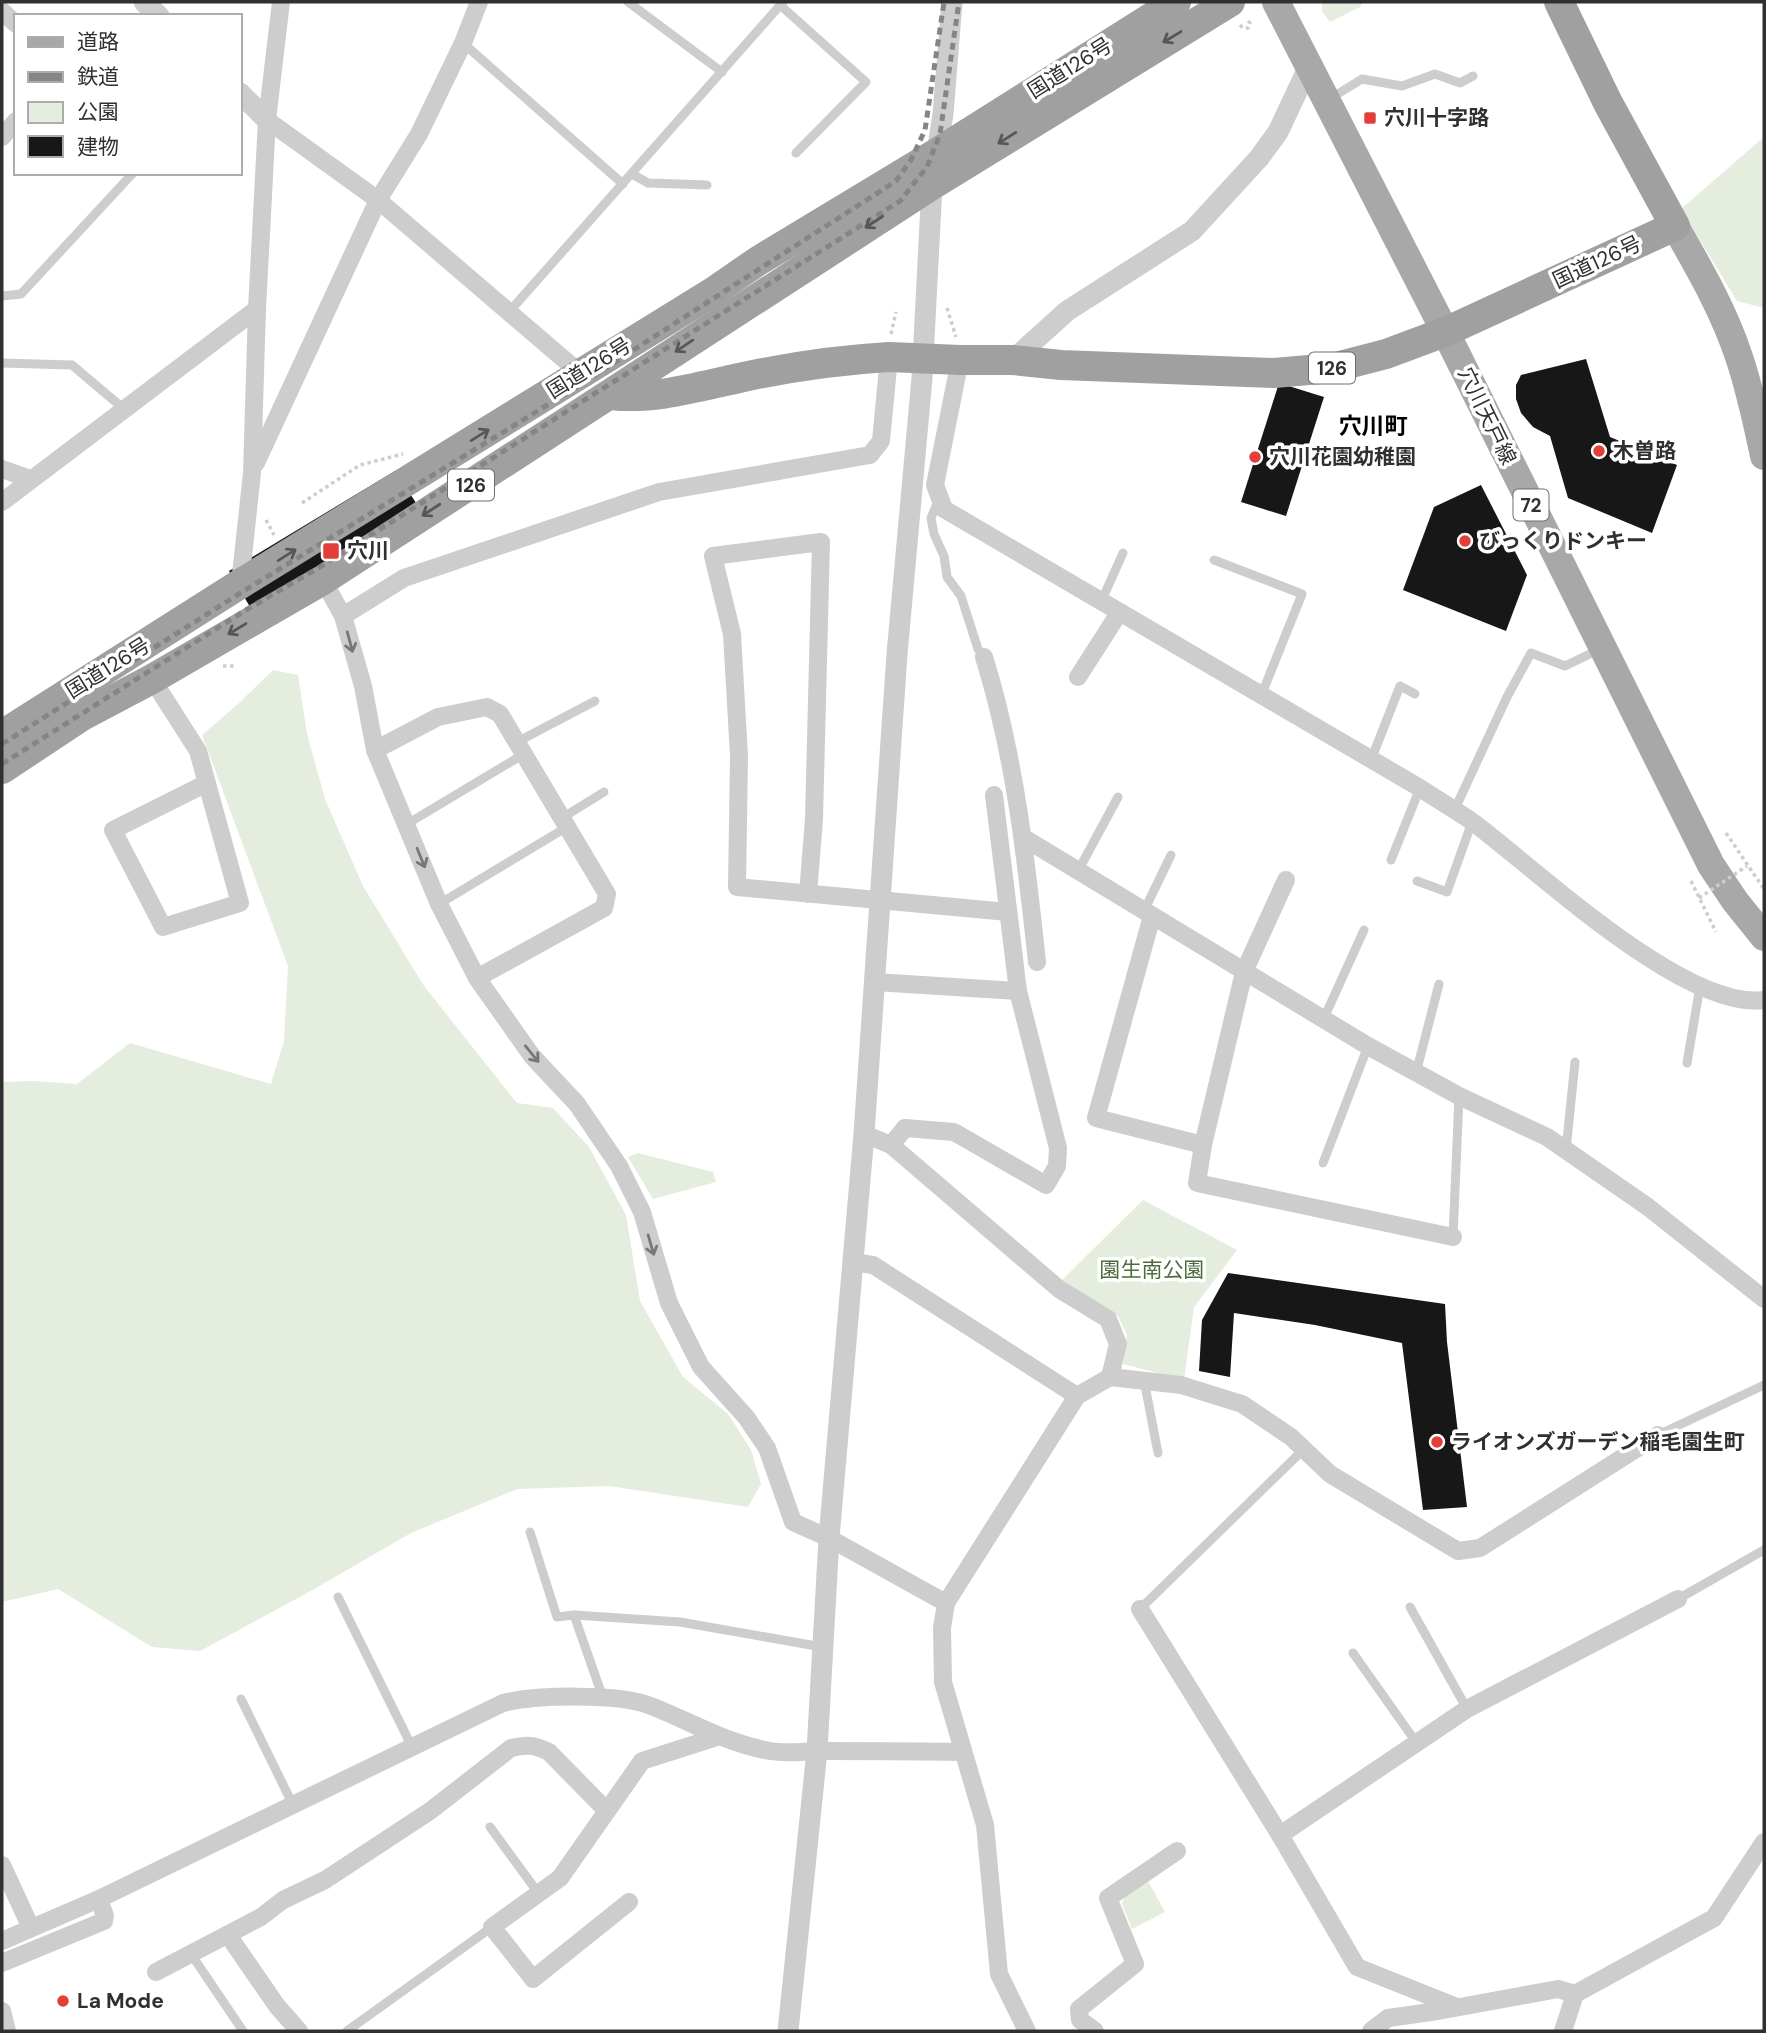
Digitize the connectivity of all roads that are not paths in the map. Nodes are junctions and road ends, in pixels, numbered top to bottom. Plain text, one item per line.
1 (144, 2) edge
2 (281, 2) edge
3 (479, 2) edge
4 (628, 2) edge
5 (952, 2) edge
6 (1176, 2) edge
7 (1230, 2) edge
8 (1276, 2) edge
9 (1559, 2) edge
10 (782, 4) edge
11 (157, 14) edge
12 (463, 43) junction
13 (1309, 66) junction
14 (722, 72) junction
15 (1473, 76) dead end
16 (242, 95) edge
17 (1326, 101) junction
18 (267, 120) junction
19 (796, 153) dead end
20 (935, 154) junction
21 (632, 174) junction
22 (130, 175) edge
23 (623, 184) junction
24 (707, 185) dead end
25 (932, 185) junction
26 (378, 200) junction
27 (1675, 226) junction
28 (2, 296) edge
29 (257, 309) junction
30 (509, 312) junction
31 (1445, 332) junction
32 (958, 349) junction
33 (889, 350) junction
34 (1013, 360) junction
35 (2, 363) edge
36 (580, 373) junction
37 (611, 395) junction
38 (124, 409) junction
39 (1764, 456) edge
40 (2, 469) edge
41 (252, 473) junction
42 (30, 480) junction
43 (940, 498) junction
44 (2, 502) edge
45 (1123, 553) dead end
46 (1214, 560) dead end
47 (323, 580) junction
48 (240, 584) junction
49 (1101, 602) junction
50 (1119, 613) junction
51 (343, 616) junction
52 (1602, 648) junction
53 (984, 657) joint
54 (1078, 677) dead end
55 (152, 679) junction
56 (1415, 694) dead end
57 (1261, 696) junction
58 (595, 701) dead end
59 (2, 735) edge
60 (521, 748) junction
61 (375, 750) junction
62 (1370, 761) junction
63 (2, 769) edge
64 (207, 783) junction
65 (1420, 788) junction
66 (604, 792) dead end
67 (994, 795) dead end
68 (1118, 796) dead end
69 (1454, 810) junction
70 (564, 822) junction
71 (1472, 822) junction
72 (407, 824) junction
73 (1024, 838) junction
74 (1171, 855) dead end
75 (1391, 860) dead end
76 (1078, 871) junction
77 (1286, 880) dead end
78 (1417, 881) dead end
79 (808, 894) junction
80 (879, 900) junction
81 (439, 904) junction
82 (1008, 912) junction
83 (1148, 914) junction
84 (1364, 930) dead end
85 (1764, 937) edge
86 (1037, 962) dead end
87 (1244, 972) junction
88 (477, 978) junction
89 (875, 982) junction
90 (1439, 985) dead end
91 (1700, 986) junction
92 (1018, 991) junction
93 (1764, 1000) edge
94 (1325, 1018) junction
95 (1368, 1046) junction
96 (1576, 1062) dead end
97 (1687, 1063) dead end
98 (1416, 1073) junction
99 (1460, 1097) junction
100 (864, 1134) junction
101 (891, 1145) junction
102 (1203, 1145) junction
103 (1566, 1150) junction
104 (1324, 1163) dead end
105 (1453, 1237) joint
106 (852, 1262) junction
107 (1764, 1299) edge
108 (1110, 1377) junction
109 (1144, 1380) junction
110 (1764, 1385) edge
111 (1077, 1396) junction
112 (1658, 1435) joint
113 (1304, 1449) junction
114 (1158, 1453) dead end
115 (530, 1532) dead end
116 (829, 1538) junction
117 (1764, 1550) edge
118 (338, 1597) dead end
119 (1678, 1599) joint
120 (946, 1603) junction
121 (1410, 1607) dead end
122 (1140, 1609) joint
123 (574, 1615) junction
124 (824, 1647) junction
125 (1353, 1653) dead end
126 (603, 1698) junction
127 (241, 1699) dead end
128 (1467, 1709) junction
129 (717, 1737) junction
130 (1416, 1742) junction
131 (412, 1747) junction
132 (817, 1751) junction
133 (962, 1752) junction
134 (293, 1805) junction
135 (606, 1810) junction
136 (490, 1827) dead end
137 (1280, 1835) junction
138 (1764, 1842) edge
139 (1177, 1851) dead end
140 (2, 1865) edge
141 (539, 1894) junction
142 (99, 1899) junction
143 (629, 1902) dead end
144 (492, 1927) junction
145 (31, 1928) junction
146 (228, 1936) junction
147 (2, 1941) edge
148 (191, 1954) junction
149 (2, 1963) edge
150 (156, 1972) dead end
151 (1575, 1994) junction
152 (1457, 2007) junction
153 (2, 2011) edge
154 (7, 2031) edge
155 (243, 2031) edge
156 (299, 2031) edge
157 (347, 2031) edge
158 (788, 2031) edge
159 (1027, 2031) edge
160 (1096, 2031) edge
161 (1371, 2031) edge
162 (1563, 2031) edge

1 - 11 street
2 - 18 street
3 - 12 street
4 - 14 lane
5 - 20 street
6 - 20 highway, 国道126号 / 126
7 -> 25 highway, 国道126号 / 126
8 - 13 main road, 穴川天戸線 / 72
9 - 27 highway
10 - 14 lane
10 - 19 lane
12 - 23 lane
12 - 26 street
13 - 17 main road, 穴川天戸線 / 72
13 - 34 street
14 - 21 lane
15 - 17 lane
16 - 18 street
17 - 31 main road, 穴川天戸線 / 72
18 - 26 street
18 - 29 street
20 - 25 street
20 - 36 highway, 国道126号 / 126
21 - 23 lane
21 - 24 lane
22 - 28 lane
23 - 30 lane
25 -> 37 highway, 国道126号 / 126
25 - 80 street
26 - 30 street
26 - 41 street
27 - 31 highway, 国道126号 / 126
27 - 39 main road
29 - 38 street
29 - 41 street
30 - 36 street
31 - 34 highway, 国道126号 / 126
31 - 52 main road, 穴川天戸線 / 72
32 - 33 highway, 国道126号 / 126, bridge
32 - 34 highway, 国道126号 / 126
32 - 43 street
33 - 37 highway, 国道126号 / 126
33 - 51 street
35 - 38 lane
48 -> 36 highway, 国道126号 / 126
37 -> 47 highway, 国道126号 / 126
38 - 42 street
40 - 42 street
41 - 48 street
42 - 44 street
43 - 49 street
43 - 53 lane
45 - 49 lane
46 - 57 lane
47 - 51 street
47 -> 55 highway, 国道126号 / 126
48 - 59 highway, 国道126号 / 126
49 - 50 street
50 - 54 street
50 - 57 street
51 -> 61 street
52 - 69 lane
52 - 85 main road, 穴川天戸線 / 72
53 - 73 street
55 - 63 highway, 国道126号 / 126
55 - 64 street
56 - 62 lane
57 - 62 street
58 - 60 lane
60 - 61 street
60 - 70 street
60 - 72 lane
61 - 72 street
62 - 65 street
64 - 64 street
65 - 69 street
65 - 75 lane
66 - 70 lane
67 - 82 street
68 - 76 lane
69 - 71 street
70 - 81 lane
70 - 88 street
71 - 78 lane
71 - 91 street
72 -> 81 street
73 - 76 street
73 - 86 street
74 - 83 lane
76 - 83 street
77 - 87 street
79 - 79 street
79 - 80 street
80 - 82 street
80 - 89 street
81 - 88 street
82 - 92 street
83 - 87 street
83 - 102 street
84 - 94 lane
87 - 94 street
87 - 102 street
88 -> 116 street
89 - 92 street
89 - 100 street
90 - 98 lane
91 - 93 street
91 - 97 lane
92 - 101 street
94 - 95 street
95 - 98 street
95 - 104 lane
96 - 103 lane
98 - 99 street
99 - 103 street
99 - 105 lane
100 - 101 street
100 - 106 street
101 - 108 street
102 - 105 street
103 - 107 street
106 - 111 street
106 - 116 street
108 - 109 street
108 - 111 street
109 - 113 street
109 - 114 lane
110 - 112 lane
111 - 120 street
112 - 113 street
113 - 122 lane
115 - 123 lane
116 - 120 street
116 - 124 street
117 - 119 lane
118 - 131 lane
119 - 128 street
120 - 133 street
121 - 128 lane
122 - 137 street
123 - 124 lane
123 - 126 lane
124 - 132 street
125 - 130 lane
126 - 129 street
126 - 131 street
127 - 134 lane
128 - 130 street
129 - 132 street
129 - 135 street
130 - 137 street
131 - 134 street
132 - 133 street
132 - 158 street
133 - 159 street
134 - 142 street
135 - 141 street
135 - 146 street
136 - 141 lane
137 - 152 street
138 - 151 street
139 - 160 street
140 - 145 street
141 - 144 street
142 - 145 street
142 - 149 street
143 - 144 street
144 - 157 lane
145 - 147 street
146 - 148 street
146 - 156 street
148 - 150 street
148 - 155 lane
151 - 152 street
151 - 162 street
152 - 161 street
153 - 154 street

